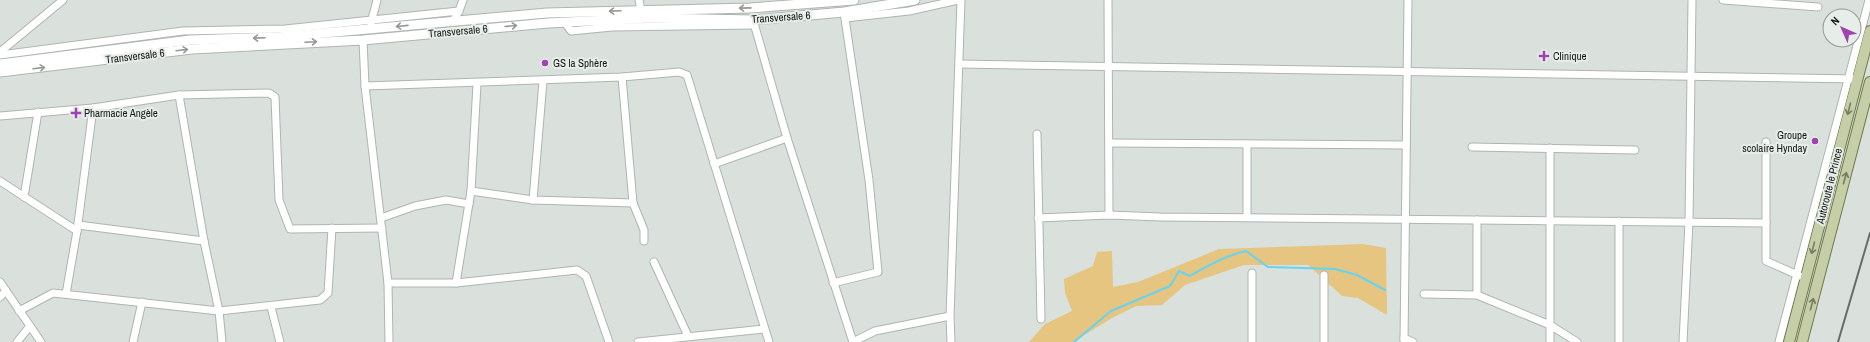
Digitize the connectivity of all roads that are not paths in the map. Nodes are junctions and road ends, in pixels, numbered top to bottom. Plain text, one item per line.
1 (63, 0) edge
2 (377, 0) edge
3 (463, 0) edge
4 (639, 0) edge
5 (854, 0) edge
6 (916, 0) edge
7 (960, 0) edge
8 (1108, 0) edge
9 (1408, 0) edge
10 (1692, 0) edge
11 (1723, 0) edge
12 (1869, 0) edge
13 (1771, 2) edge
14 (792, 3) edge
15 (1818, 6) dead end
16 (642, 10) junction
17 (459, 11) junction
18 (844, 15) junction
19 (372, 19) junction
20 (453, 20) junction
21 (754, 22) junction
22 (368, 29) junction
23 (299, 31) junction
24 (1870, 31) edge
25 (363, 40) junction
26 (113, 44) junction
27 (0, 52) edge
28 (0, 55) edge
29 (0, 64) edge
30 (960, 64) junction
31 (1109, 67) junction
32 (1407, 71) junction
33 (0, 72) edge
34 (1691, 76) junction
35 (622, 77) junction
36 (1853, 79) junction
37 (542, 81) junction
38 (1870, 82) edge
39 (477, 84) junction
40 (365, 86) junction
41 (179, 95) junction
42 (93, 108) junction
43 (38, 112) junction
44 (0, 116) edge
45 (1037, 134) dead end
46 (787, 138) junction
47 (1766, 142) dead end
48 (1109, 143) junction
49 (1248, 144) junction
50 (1406, 145) junction
51 (1472, 147) dead end
52 (1550, 148) junction
53 (1635, 150) dead end
54 (714, 164) junction
55 (0, 181) edge
56 (471, 191) junction
57 (24, 197) junction
58 (533, 200) junction
59 (633, 203) junction
60 (468, 204) junction
61 (1109, 215) junction
62 (1247, 217) junction
63 (381, 218) junction
64 (1038, 218) junction
65 (1405, 218) junction
66 (1477, 220) junction
67 (1550, 221) junction
68 (1619, 221) junction
69 (1690, 222) junction
70 (1766, 223) junction
71 (78, 228) junction
72 (332, 228) junction
73 (382, 228) junction
74 (204, 241) junction
75 (644, 241) dead end
76 (654, 262) dead end
77 (1252, 273) dead end
78 (1324, 275) dead end
79 (1801, 277) junction
80 (0, 282) edge
81 (388, 283) junction
82 (456, 283) junction
83 (833, 283) junction
84 (6, 291) junction
85 (66, 294) junction
86 (1424, 294) dead end
87 (1477, 295) junction
88 (0, 297) edge
89 (142, 302) junction
90 (271, 306) junction
91 (219, 310) junction
92 (19, 311) junction
93 (950, 316) junction
94 (1041, 319) dead end
95 (1550, 325) junction
96 (30, 326) junction
97 (764, 329) junction
98 (688, 336) junction
99 (1404, 340) edge
100 (17, 342) edge
101 (41, 342) edge
102 (133, 342) edge
103 (222, 342) edge
104 (280, 342) edge
105 (389, 342) edge
106 (609, 342) edge
107 (638, 342) edge
108 (769, 342) edge
109 (853, 342) edge
110 (951, 342) edge
111 (1252, 342) edge
112 (1324, 342) edge
113 (1413, 342) edge
114 (1550, 342) edge
115 (1577, 342) edge
116 (1619, 342) edge
117 (1683, 342) edge
118 (1779, 342) edge
119 (1789, 342) edge
120 (1802, 342) edge

1 - 27 street
2 - 19 street
3 - 17 street
4 - 16 street
5 - 14 main road, Transversale 6
6 - 18 main road, Transversale 6
7 - 18 street
7 - 30 street
8 - 31 street
9 - 32 street
10 - 34 street
11 - 13 street
12 - 36 street
13 - 15 street
14 -> 16 main road, Transversale 6
16 -> 20 main road, Transversale 6
17 - 19 street
17 - 20 street
18 - 21 main road, Transversale 6
18 - 83 street
19 - 22 street
19 - 23 street
20 -> 22 main road, Transversale 6
25 -> 21 main road, Transversale 6
21 - 46 street
22 - 23 main road, Transversale 6
23 - 26 main road, Transversale 6
24 - 36 main road, Autoroute le Prince
33 -> 25 main road, Transversale 6
25 - 40 street
26 - 28 street
26 - 29 main road, Transversale 6
30 - 31 street
30 - 93 street
31 - 32 street
31 - 48 street
32 - 34 street
32 - 50 street
34 - 36 street
34 - 69 street
35 - 37 street
35 - 54 street
35 - 59 street
36 - 79 main road, Autoroute le Prince
37 - 39 street
37 - 58 street
120 -> 38 main road, Autoroute le Prince
39 - 40 street
39 - 56 street
40 - 63 street
41 - 42 street
41 - 72 street
41 - 74 street
42 - 43 street
42 - 71 street
43 - 44 street
43 - 57 street
45 - 64 street
46 - 54 street
46 - 83 street
47 - 70 street
48 - 49 street
48 - 61 street
49 - 50 street
49 - 62 street
50 - 65 street
51 - 52 street
52 - 53 street
52 - 67 street
54 - 97 street
55 - 57 street
56 - 58 street
56 - 60 street
57 - 71 street
58 - 59 street
59 - 75 street
60 - 63 street
60 - 82 street
61 - 62 street
61 - 64 street
62 - 65 street
63 - 73 street
64 - 94 street
65 - 66 street
65 - 99 street
66 - 67 street
66 - 87 street
67 - 68 street
67 - 95 street
68 - 69 street
68 - 116 street
69 - 70 street
69 - 117 street
70 - 79 street
71 - 74 street
71 - 85 street
72 - 73 street
72 - 90 street
73 - 81 street
74 - 91 street
76 - 98 street
77 - 111 street
78 - 112 street
79 - 118 street
79 - 119 main road, Autoroute le Prince
80 - 84 street
81 - 82 street
81 - 105 street
82 - 106 street
83 - 109 street
84 - 88 street
84 - 92 street
85 - 89 street
85 - 92 street
86 - 87 street
87 - 95 street
89 - 91 street
89 - 102 street
90 - 91 street
90 - 104 street
91 - 103 street
92 - 96 street
93 - 109 street
93 - 110 street
95 - 114 street
95 - 115 street
96 - 100 street
96 - 101 street
97 - 98 street
97 - 108 street
98 - 107 street
99 - 113 street

